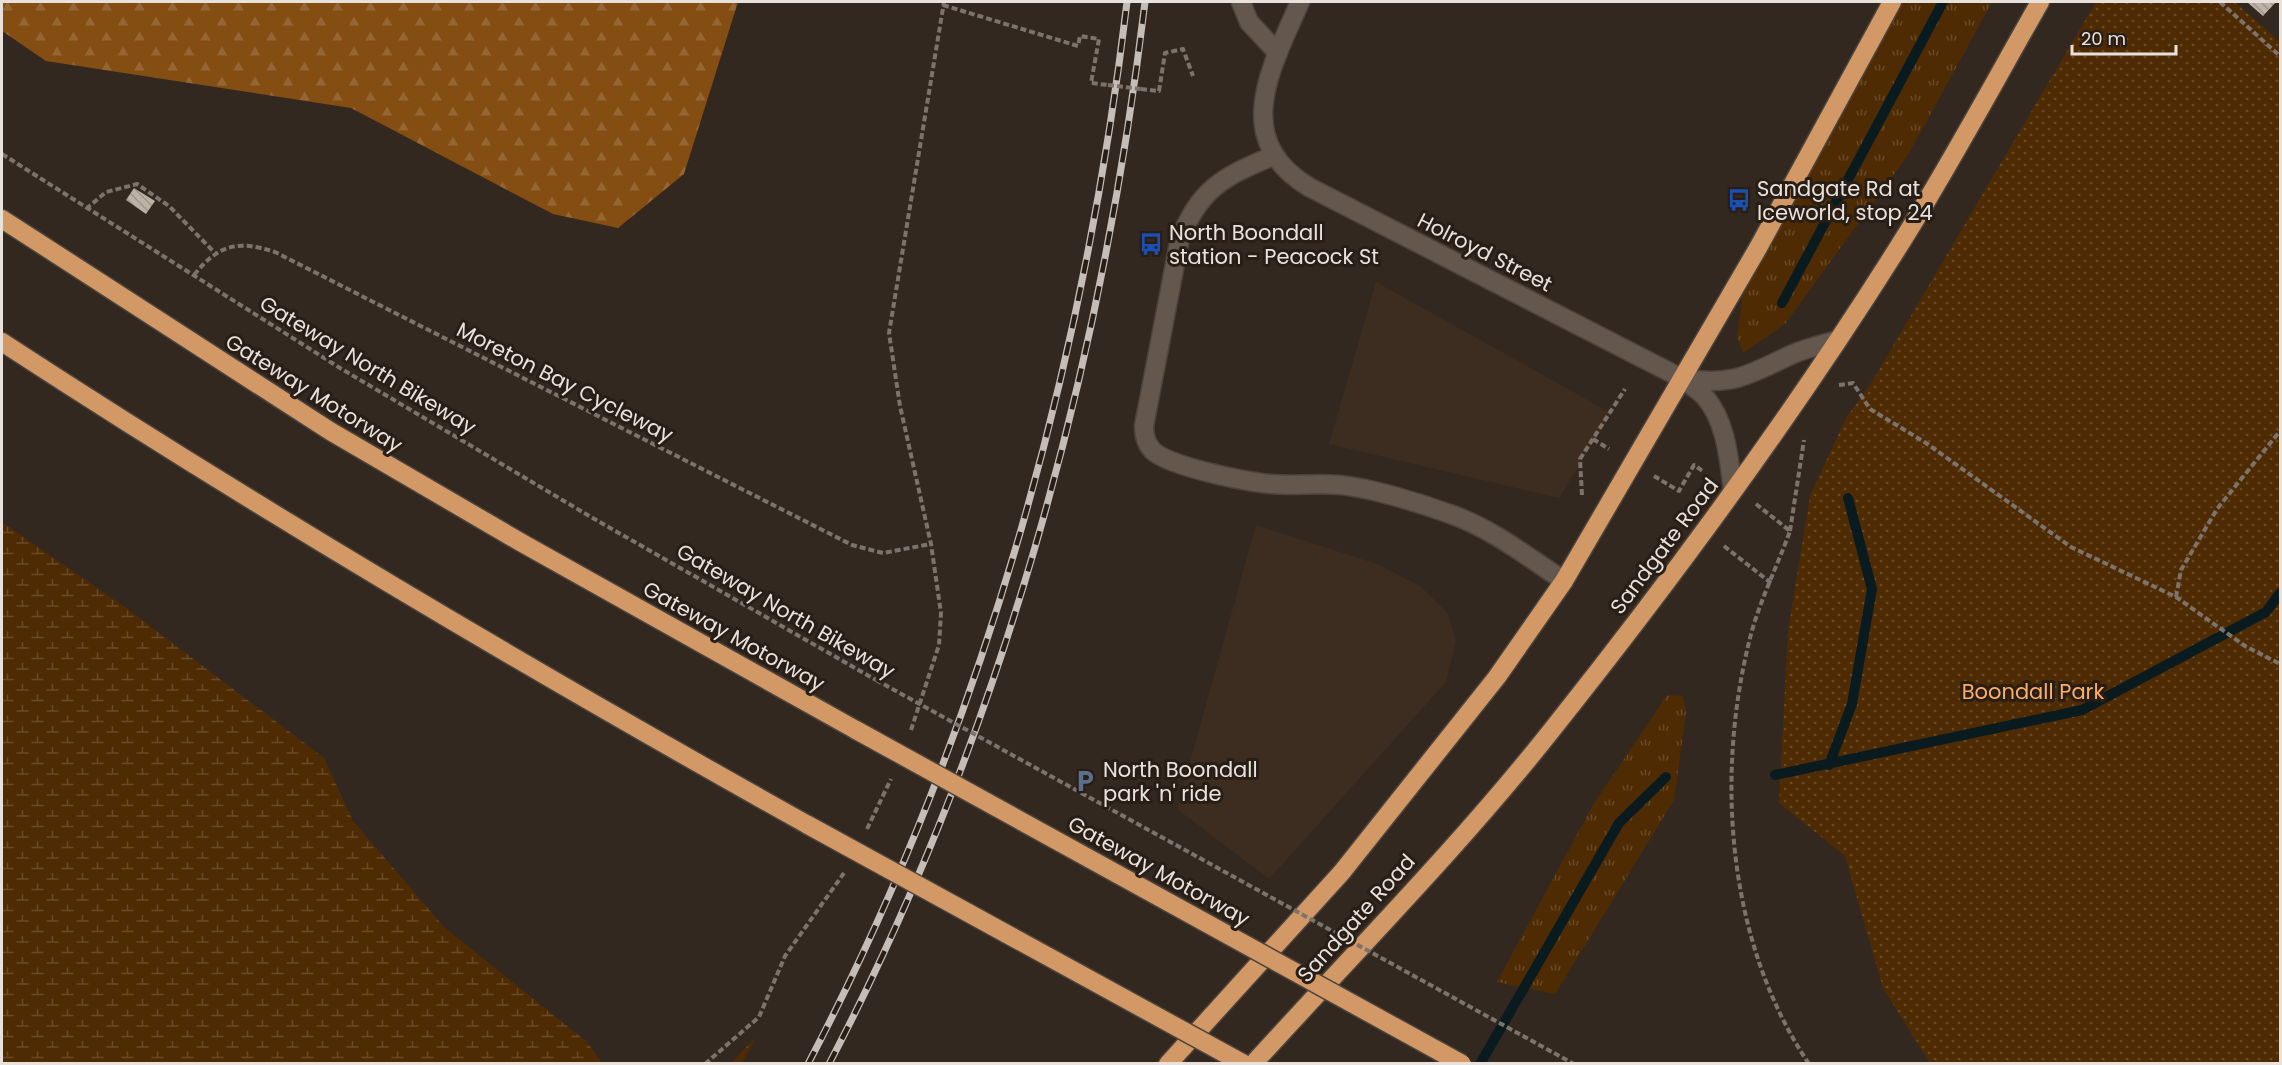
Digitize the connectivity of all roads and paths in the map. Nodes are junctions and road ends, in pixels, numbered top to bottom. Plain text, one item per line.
1 (1241, 2) edge
2 (1300, 2) edge
3 (1892, 2) edge
4 (2040, 2) edge
5 (2220, 2) edge
6 (943, 3) edge
7 (1278, 53) junction
8 (2280, 56) edge
9 (1193, 76) dead end
10 (2, 154) edge
11 (1273, 156) junction
12 (87, 209) junction
13 (2, 219) edge
14 (215, 253) junction
15 (194, 275) junction
16 (1838, 339) junction
17 (2, 342) edge
18 (1683, 379) junction
19 (1854, 383) dead end
20 (1624, 389) dead end
21 (1804, 390) junction
22 (2280, 431) edge
23 (1580, 459) dead end
24 (1705, 472) dead end
25 (1654, 476) dead end
26 (1733, 490) junction
27 (1757, 504) dead end
28 (1704, 530) junction
29 (1790, 531) junction
30 (1564, 581) junction
31 (1771, 583) junction
32 (2176, 597) junction
33 (2280, 664) edge
34 (805, 929) dead end
35 (705, 1064) edge
36 (1168, 1064) edge
37 (1244, 1064) edge
38 (1253, 1064) edge
39 (1462, 1064) edge
40 (1574, 1064) edge
41 (1809, 1064) edge

1 - 7 street
2 - 7 street
3 - 18 highway, Sandgate Road
4 - 16 highway, Sandgate Road
5 - 8 path
6 - 9 path, bridge
6 - 14 path, Moreton Bay Cycleway
7 - 11 street
10 - 12 path, Gateway North Bikeway
11 - 18 street, Holroyd Street
11 - 30 street
12 - 14 path
12 - 15 path, Gateway North Bikeway
13 - 39 highway, Gateway Motorway, bridge
14 - 15 path, Moreton Bay Cycleway
15 - 40 path, Gateway North Bikeway, bridge
16 - 18 street
16 - 21 highway, Sandgate Road
17 - 37 highway, bridge
18 - 26 street
18 - 30 highway, Sandgate Road
19 - 32 path
20 - 23 path
21 - 26 highway, Sandgate Road
21 - 29 path
22 - 32 path
24 - 25 path
26 - 28 highway, Sandgate Road
27 - 29 path
28 - 31 path
28 - 38 highway, Sandgate Road
29 - 31 path
30 - 36 highway, Sandgate Road
31 - 41 path
32 - 33 path
34 - 35 path

